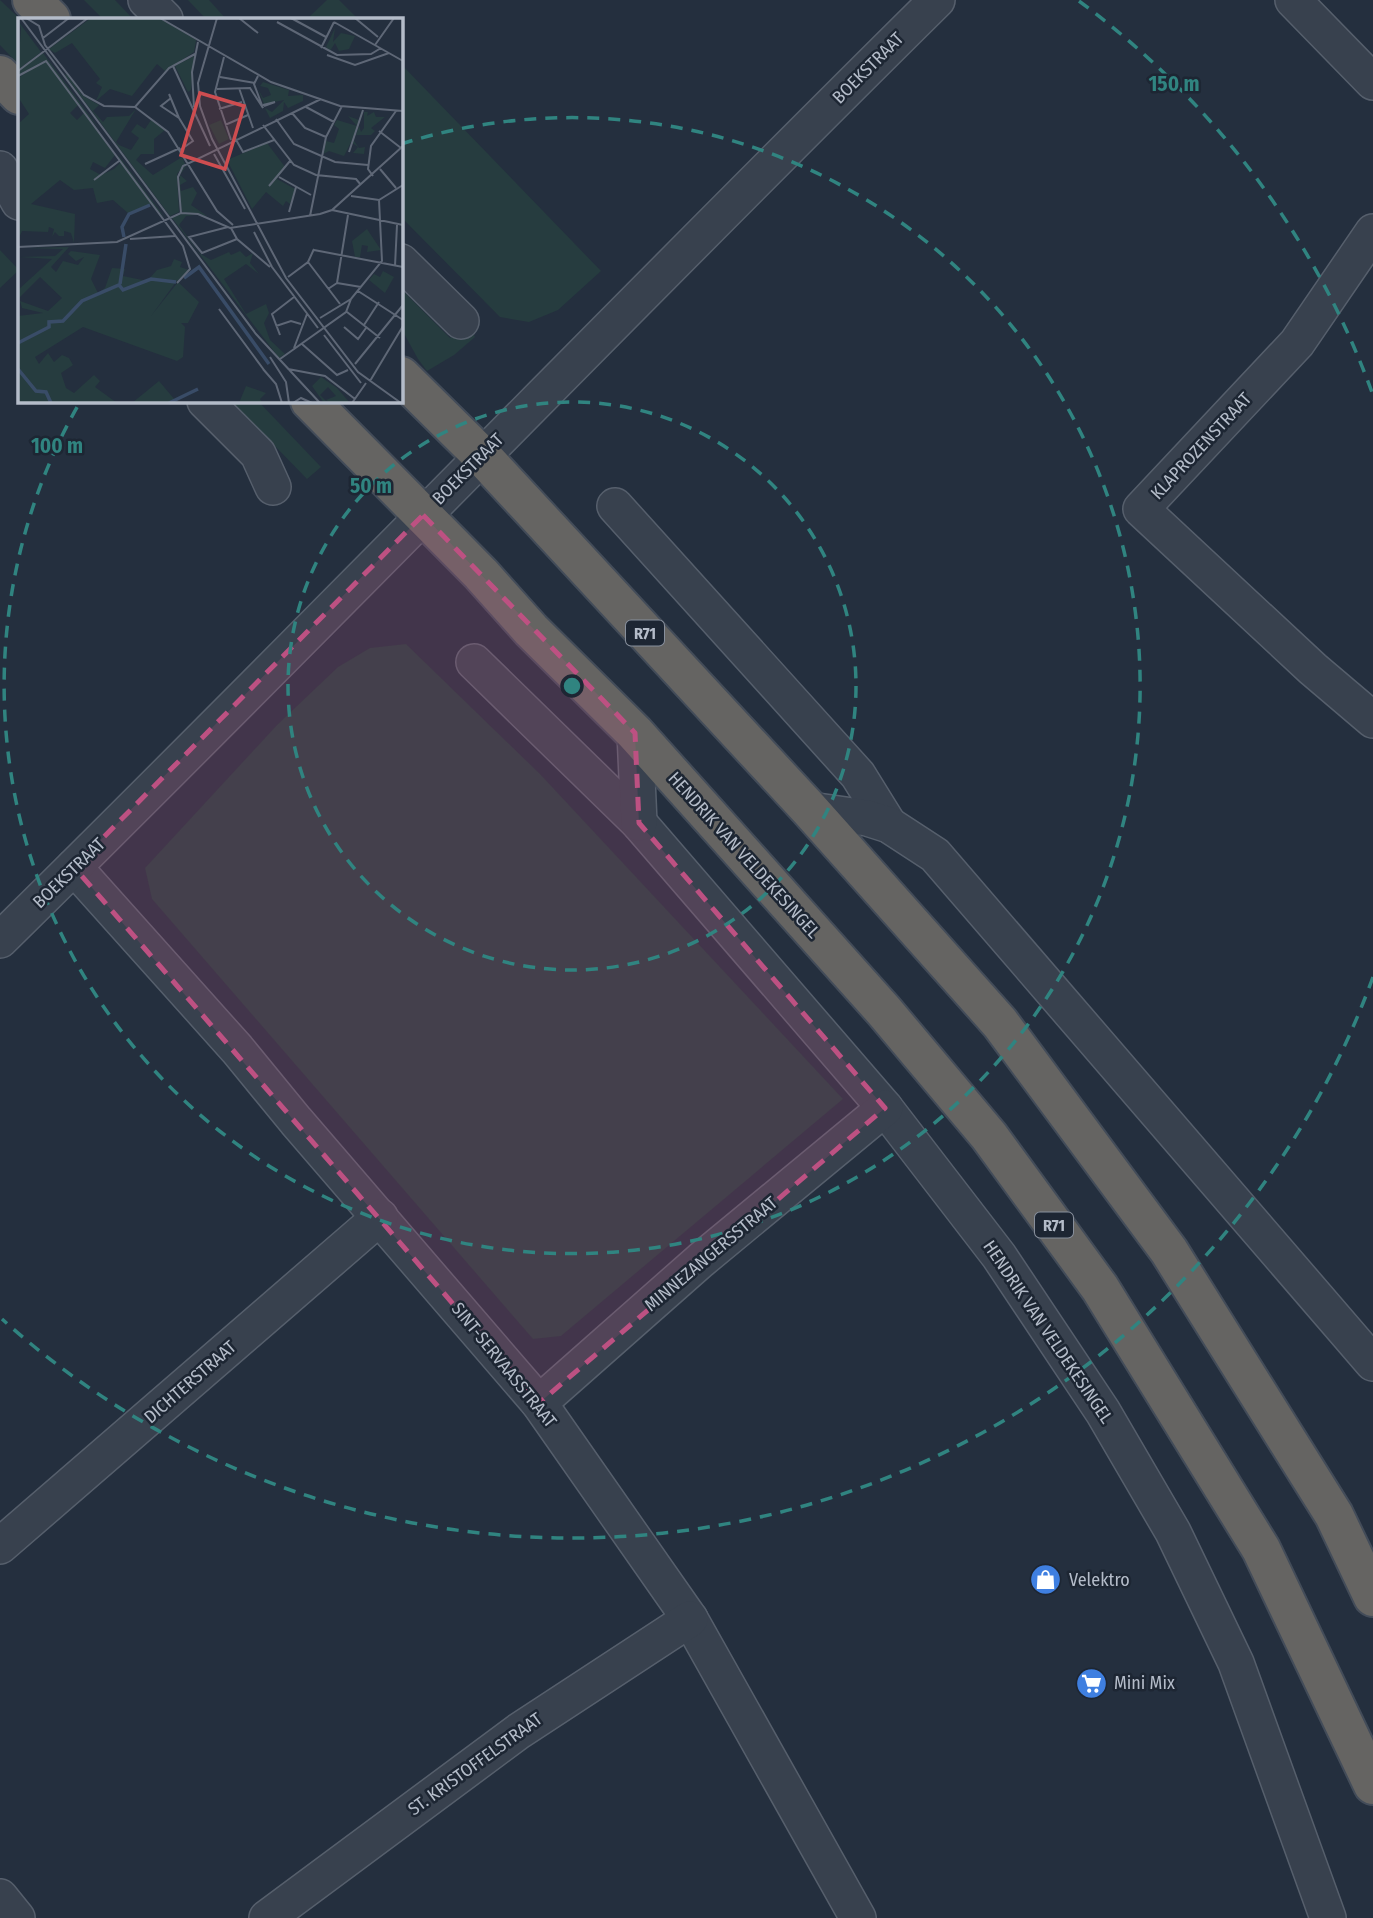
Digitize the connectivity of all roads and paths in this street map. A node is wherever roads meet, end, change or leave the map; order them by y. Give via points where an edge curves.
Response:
1 (32, 0) edge
2 (146, 0) edge
3 (937, 0) edge
4 (1293, 0) edge
5 (50, 18) edge
6 (164, 18) edge
7 (0, 75) edge
8 (1373, 82) edge
9 (18, 94) edge
10 (18, 165) edge
11 (0, 168) edge
12 (18, 200) edge
13 (1373, 232) edge
14 (402, 263) edge
15 (461, 321) dead end
16 (402, 377) edge
17 (206, 402) edge
18 (311, 402) edge
19 (481, 455) junction
20 (273, 487) dead end
21 (615, 506) dead end
22 (423, 515) junction
23 (474, 662) dead end
24 (1373, 720) edge
25 (635, 733) junction
26 (810, 810) junction
27 (639, 823) junction
28 (889, 825) junction
29 (75, 867) junction
30 (0, 940) edge
31 (885, 1108) junction
32 (380, 1217) junction
33 (1373, 1363) edge
34 (539, 1403) junction
35 (0, 1546) edge
36 (1373, 1597) edge
37 (690, 1619) junction
38 (1373, 1785) edge
39 (0, 1897) edge
40 (17, 1918) edge
41 (267, 1918) edge
42 (858, 1918) edge
43 (1328, 1918) edge

1 - 5 highway
2 - 6 street
3 - 19 street, BOEKSTRAAT
4 - 8 street
7 - 9 highway
10 - 11 street
11 - 12 street
13 - 24 street, KLAPROZENSTRAAT via 1297,343 1141,509
14 - 15 street
16 - 19 highway, R71
17 - 20 street via 258,454
18 - 22 highway, HENDRIK VAN VELDEKESINGEL / R71
19 - 22 street, BOEKSTRAAT
19 - 26 highway, R71
21 - 28 street via 858,775
22 - 25 highway, HENDRIK VAN VELDEKESINGEL / R71
22 - 29 street, BOEKSTRAAT
23 - 27 street, HENDRIK VAN VELDEKESINGEL
25 - 27 street
25 - 38 highway, HENDRIK VAN VELDEKESINGEL / R71 via 884,1011 989,1136 1100,1288 1261,1549
26 - 28 street
26 - 36 highway, R71 via 1000,1023 1169,1251 1334,1515
27 - 31 street, HENDRIK VAN VELDEKESINGEL
28 - 33 street via 935,855
29 - 30 street, BOEKSTRAAT
29 - 32 street, SINT-SERVAASSTRAAT
31 - 34 street, MINNEZANGERSSTRAAT via 701,1260
31 - 43 street, HENDRIK VAN VELDEKESINGEL via 1006,1267 1103,1412 1173,1532 1236,1662
32 - 34 street, SINT-SERVAASSTRAAT
32 - 35 street, DICHTERSTRAAT
34 - 37 street, SINT-SERVAASSTRAAT
37 - 41 street, ST. KRISTOFFELSTRAAT via 519,1731
37 - 42 street, SINT-SERVAASSTRAAT
39 - 40 street

